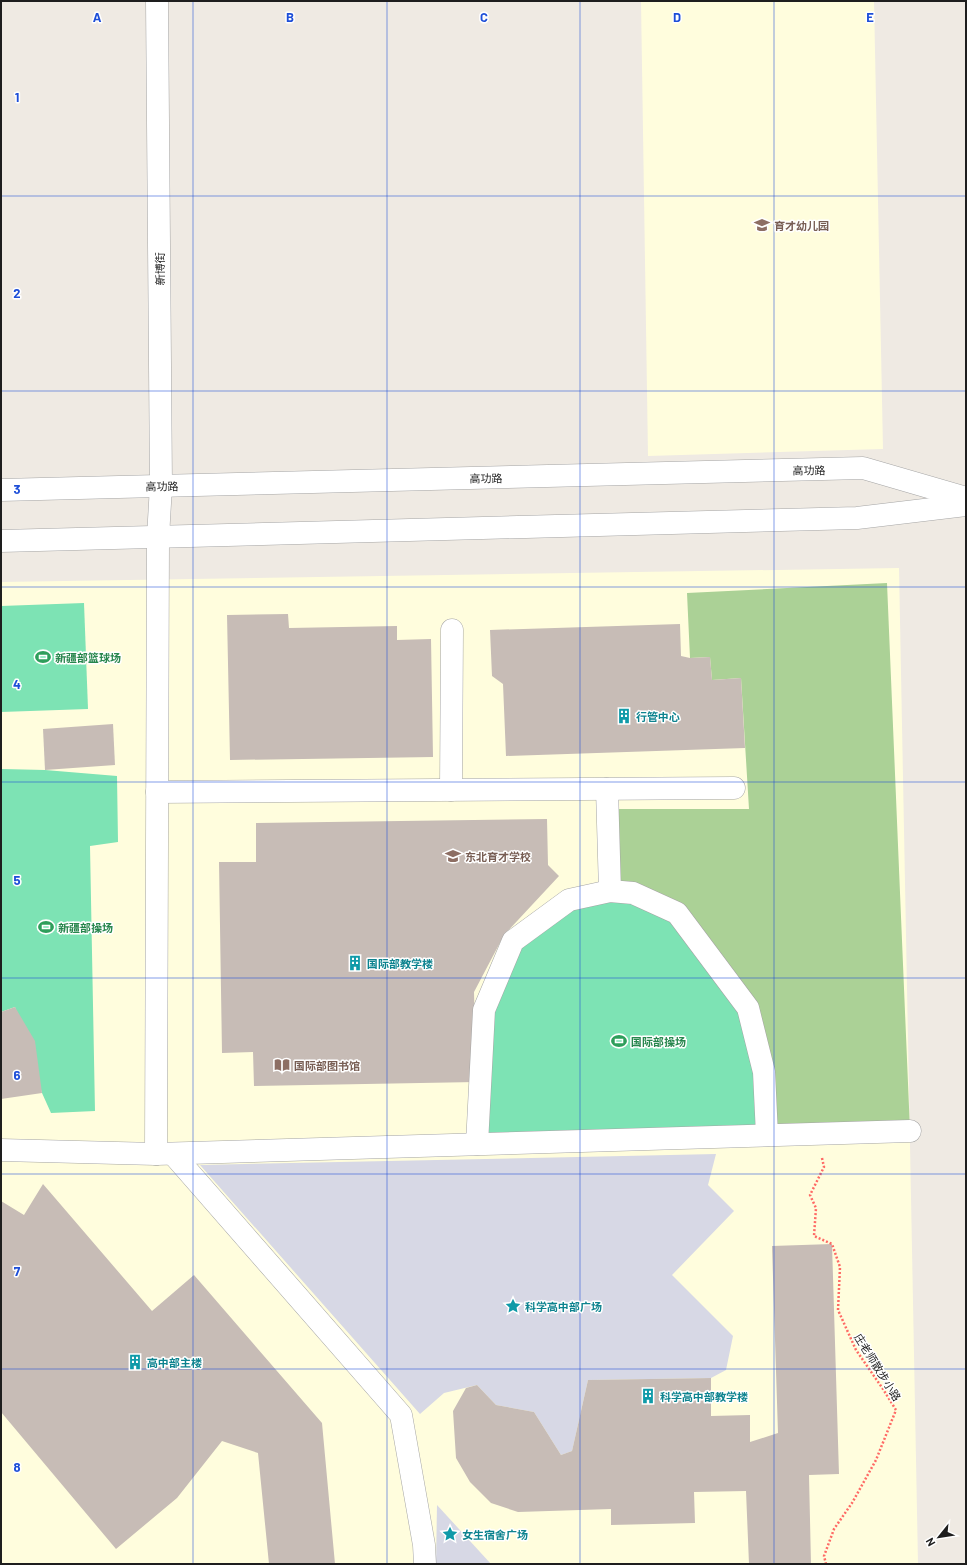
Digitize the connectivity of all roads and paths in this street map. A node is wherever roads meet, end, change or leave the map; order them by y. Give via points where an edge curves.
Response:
1 (157, 1) edge
2 (161, 486) junction
3 (1, 490) edge
4 (966, 498) edge
5 (966, 506) edge
6 (158, 537) junction
7 (1, 541) edge
8 (452, 630) dead end
9 (607, 788) junction
10 (734, 788) dead end
11 (451, 790) junction
12 (157, 792) junction
13 (610, 891) junction
14 (910, 1131) dead end
15 (817, 1134) junction
16 (767, 1135) junction
17 (477, 1144) junction
18 (1, 1150) edge
19 (164, 1154) junction
20 (425, 1564) edge
21 (826, 1564) edge

1 - 2 street, 新博街
2 - 3 street, 高功路
2 - 4 street, 高功路 via 864,468
2 - 6 street, 新博街
5 - 6 street via 858,518
6 - 7 street
6 - 12 street, 新博街
8 - 11 street
9 - 10 street
9 - 11 street
9 - 13 street
11 - 12 street
12 - 19 street, 新博街
13 - 16 street via 633,893 677,913 748,1008 764,1072
13 - 17 street via 569,900 513,941 484,1010
14 - 15 street
15 - 16 street
15 - 21 path, 庄老师散步小路 via 824,1167 810,1195 816,1208 814,1236 832,1244 840,1267 838,1310 856,1350 896,1410 876,1460 852,1504 834,1529 824,1556
16 - 17 street
17 - 19 street
18 - 19 street
19 - 20 street via 401,1415 424,1544

